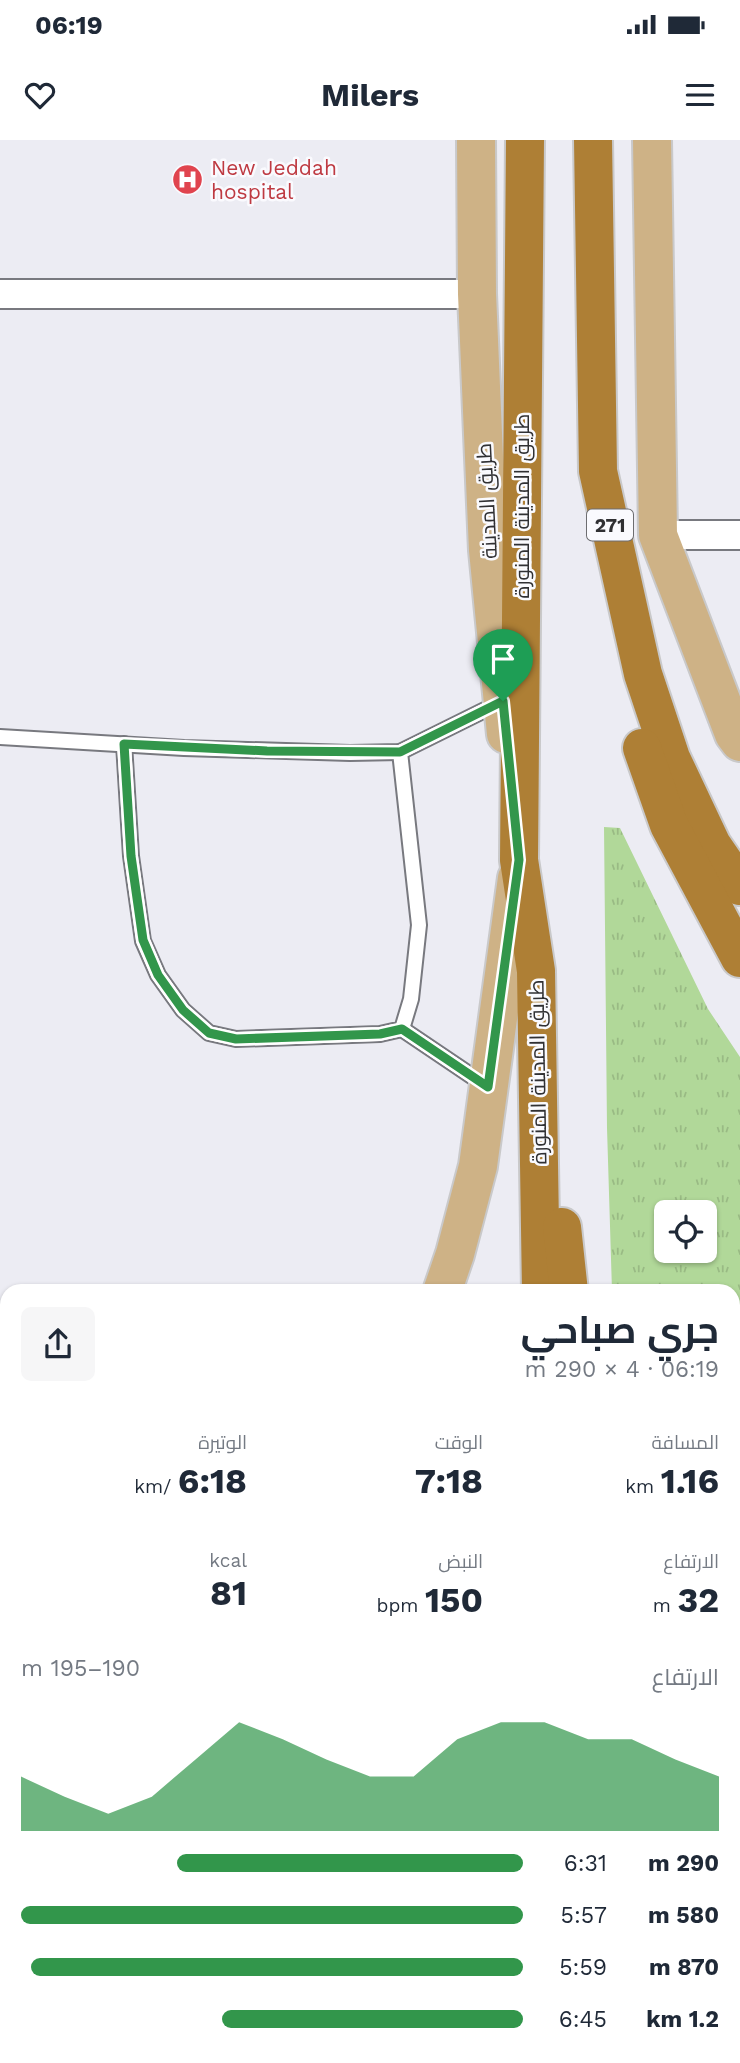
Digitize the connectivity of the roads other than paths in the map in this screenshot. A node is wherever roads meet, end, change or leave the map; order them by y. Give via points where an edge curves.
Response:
1 (476, 140) edge
2 (525, 140) edge
3 (593, 140) edge
4 (652, 140) edge
5 (0, 294) edge
6 (477, 294) junction
7 (598, 471) junction
8 (658, 535) junction
9 (740, 536) edge
10 (503, 701) junction
11 (0, 737) edge
12 (740, 742) edge
13 (124, 744) junction
14 (400, 752) junction
15 (519, 860) junction
16 (740, 886) edge
17 (740, 958) edge
18 (536, 971) junction
19 (402, 1029) junction
20 (488, 1087) junction
21 (445, 1284) edge
22 (541, 1284) edge
23 (568, 1284) edge

1 - 6 main road, طريق المدينة
2 - 15 highway, طريق المدينة المنورة
3 - 7 highway, 271
4 - 8 main road
5 - 6 street
6 - 10 main road, طريق المدينة via 488,550
7 - 16 highway, 271 via 643,674 671,758 712,845
7 - 17 highway via 615,655 642,748 669,825
8 - 9 street
8 - 12 main road
10 - 14 lane
10 - 15 main road, طريق المدينة
11 - 13 lane
13 - 14 lane
13 - 19 lane via 131,856 143,940 158,975 183,1010 209,1033 236,1039 380,1034
14 - 19 lane via 419,925 411,999
15 - 18 highway, طريق المدينة المنورة
15 - 20 main road, طريق المدينة
18 - 22 highway, طريق المدينة المنورة
18 - 23 highway
19 - 20 lane
20 - 21 main road, طريق المدينة via 478,1166

